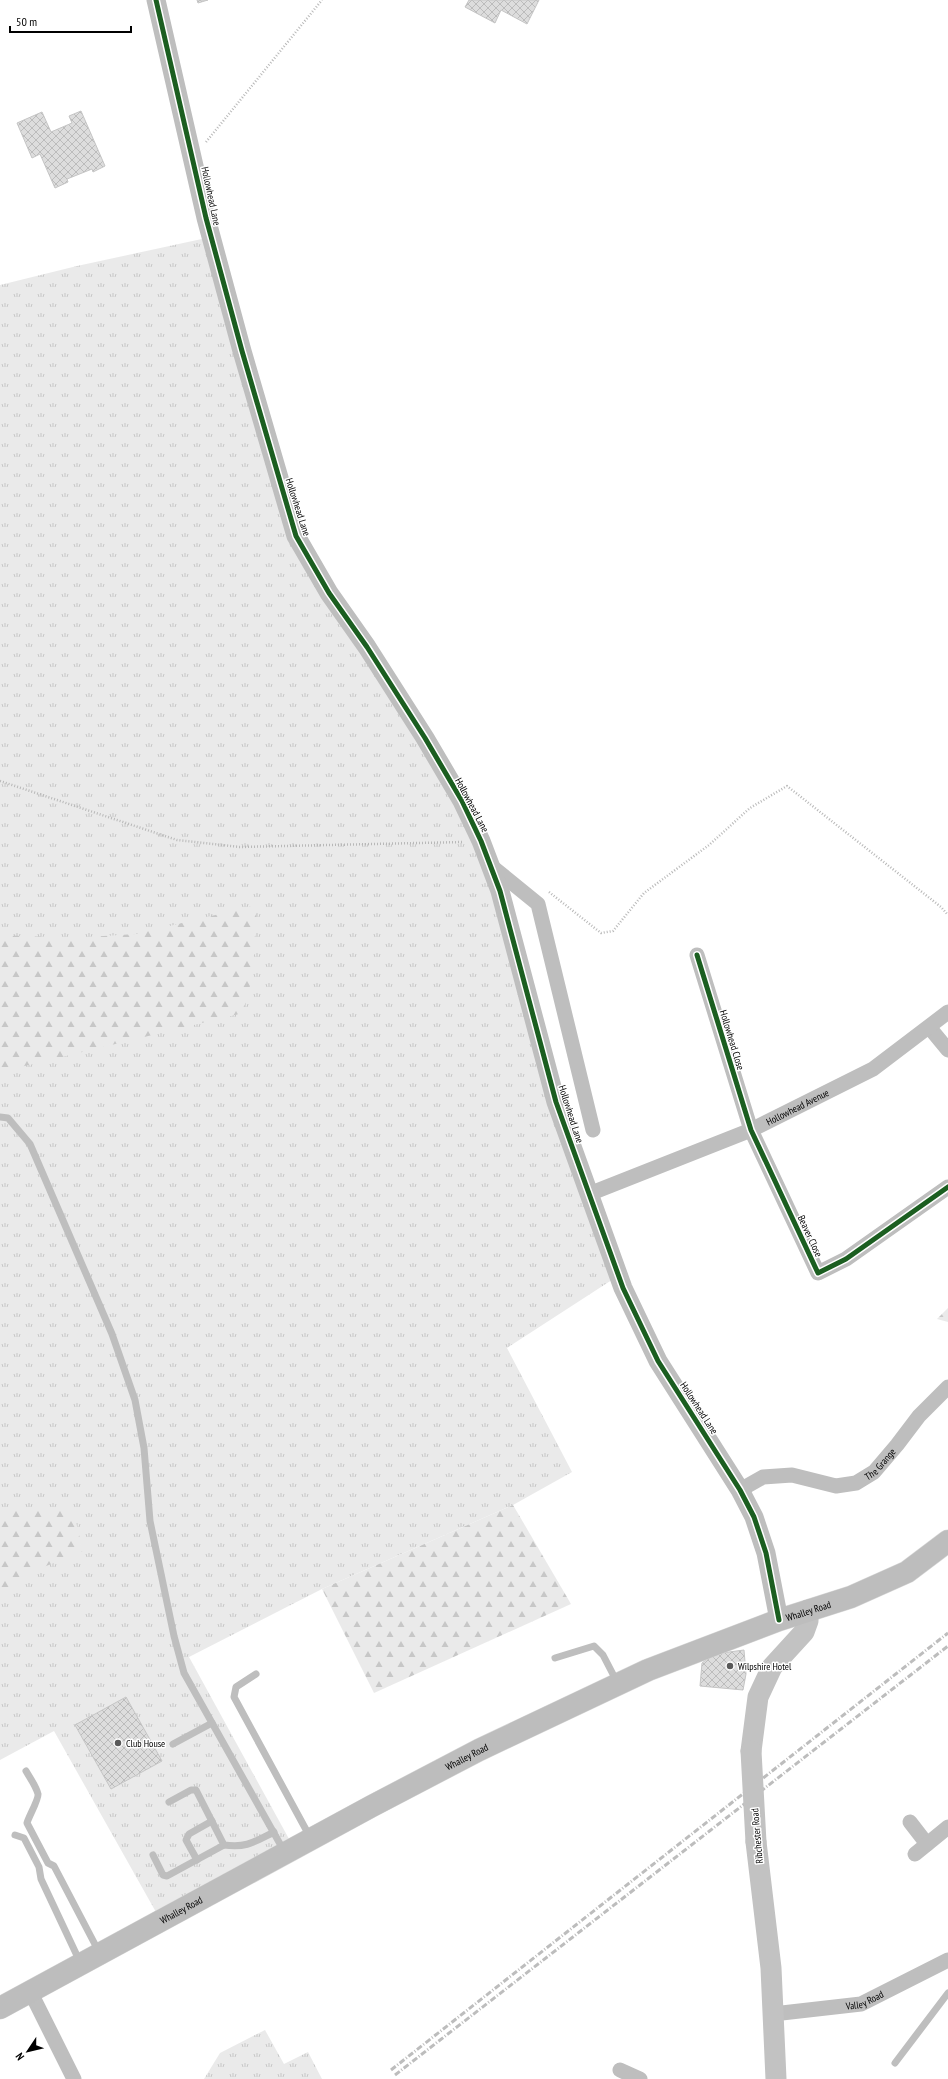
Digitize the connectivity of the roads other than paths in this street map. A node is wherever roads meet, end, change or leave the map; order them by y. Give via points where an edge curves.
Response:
1 (156, 0) edge
2 (490, 865) junction
3 (697, 955) dead end
4 (948, 1012) edge
5 (929, 1027) junction
6 (948, 1050) edge
7 (0, 1117) edge
8 (593, 1130) dead end
9 (751, 1130) junction
10 (948, 1187) edge
11 (588, 1194) junction
12 (948, 1387) edge
13 (740, 1490) junction
14 (948, 1541) edge
15 (808, 1610) junction
16 (779, 1620) junction
17 (555, 1658) dead end
18 (256, 1674) dead end
19 (618, 1684) junction
20 (212, 1723) junction
21 (173, 1744) dead end
22 (26, 1771) dead end
23 (170, 1802) dead end
24 (212, 1821) junction
25 (910, 1822) dead end
26 (948, 1827) edge
27 (274, 1832) junction
28 (15, 1835) dead end
29 (311, 1839) junction
30 (927, 1844) junction
31 (224, 1846) junction
32 (285, 1853) junction
33 (915, 1854) dead end
34 (153, 1855) dead end
35 (197, 1860) junction
36 (90, 1959) junction
37 (948, 1960) edge
38 (30, 1991) junction
39 (948, 1993) edge
40 (0, 2008) edge
41 (773, 2014) junction
42 (895, 2063) dead end
43 (620, 2070) dead end
44 (74, 2079) edge
45 (640, 2079) edge
46 (776, 2079) edge

1 - 2 street, Hollowhead Lane via 206,218 296,536 329,593 367,646 425,738 462,802
2 - 8 street, Hollowhead Lane via 538,904
2 - 11 street, Hollowhead Lane via 500,891 556,1102
3 - 9 street, Hollowhead Close
4 - 5 street, Hollowhead Avenue
5 - 6 street
5 - 9 street, Hollowhead Avenue via 873,1069
7 - 20 lane via 8,1118 30,1144 112,1334 135,1400 144,1448 150,1520 174,1636 184,1673
9 - 10 street, Beaver Close via 818,1273 846,1259
9 - 11 street, Hollowhead Avenue
11 - 13 street, Hollowhead Lane via 623,1288 658,1360
12 - 13 street, The Grange via 919,1416 874,1472 856,1482 836,1486 792,1475 763,1477
13 - 16 street, Hollowhead Lane via 754,1517 766,1553
14 - 15 highway, Whalley Road via 907,1572 851,1597
15 - 16 highway, Whalley Road
15 - 41 main road, Ribchester Road, bridge via 804,1632 772,1667 758,1697 751,1751 756,1842 771,1968
16 - 19 highway, Whalley Road
17 - 19 lane via 594,1646 604,1655
18 - 29 lane via 236,1687 234,1697
19 - 29 highway, Whalley Road via 479,1750
20 - 21 lane
20 - 27 lane
22 - 36 lane via 38,1794 27,1823 48,1863 54,1866
23 - 24 lane via 191,1790 196,1790
24 - 31 lane
24 - 35 lane via 189,1834 186,1840
25 - 30 street
26 - 30 street
27 - 31 lane via 246,1846
27 - 32 lane
28 - 36 lane via 24,1838 36,1861 41,1879
29 - 32 highway, Whalley Road
30 - 33 street
31 - 35 lane
32 - 36 highway, Whalley Road
34 - 35 lane via 163,1875 167,1876
36 - 38 highway, Whalley Road
37 - 41 street, Valley Road via 861,2004
38 - 40 highway, Whalley Road
38 - 44 street
39 - 42 lane
41 - 46 main road, Ribchester Road
43 - 45 street

